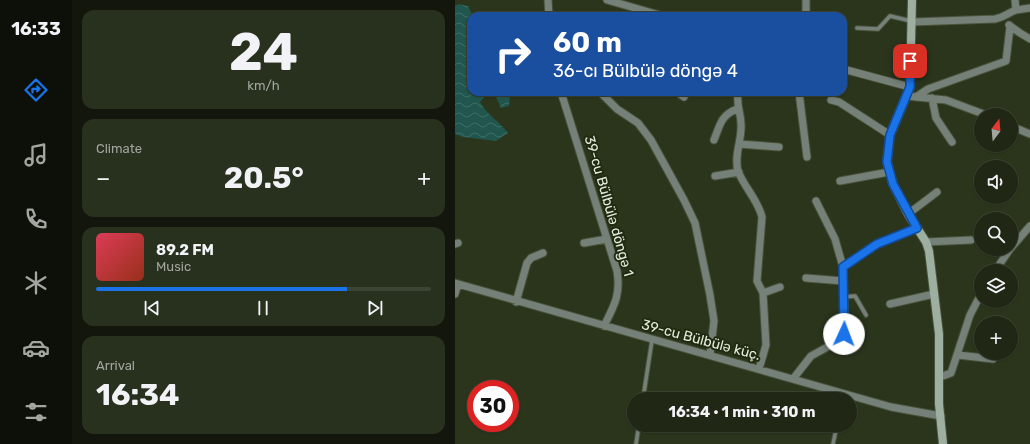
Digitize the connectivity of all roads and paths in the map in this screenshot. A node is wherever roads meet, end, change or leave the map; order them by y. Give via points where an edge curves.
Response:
1 (548, 0) edge
2 (607, 0) edge
3 (805, 0) edge
4 (912, 0) edge
5 (1015, 0) edge
6 (634, 4) edge
7 (1030, 8) edge
8 (1016, 10) junction
9 (549, 12) edge
10 (648, 12) edge
11 (806, 12) edge
12 (1005, 18) junction
13 (912, 22) junction
14 (1010, 27) junction
15 (857, 28) dead end
16 (1030, 39) edge
17 (847, 70) edge
18 (910, 87) junction
19 (562, 96) edge
20 (604, 96) edge
21 (738, 96) edge
22 (799, 96) edge
23 (907, 96) junction
24 (916, 97) junction
25 (932, 98) junction
26 (831, 100) dead end
27 (737, 108) junction
28 (974, 110) edge
29 (1018, 129) edge
30 (1030, 134) edge
31 (890, 135) junction
32 (714, 140) dead end
33 (952, 142) dead end
34 (739, 144) junction
35 (779, 147) dead end
36 (807, 157) dead end
37 (739, 172) junction
38 (889, 172) junction
39 (715, 176) dead end
40 (840, 181) dead end
41 (937, 192) dead end
42 (817, 201) dead end
43 (908, 214) junction
44 (1030, 226) edge
45 (917, 228) junction
46 (607, 239) junction
47 (1018, 239) edge
48 (971, 240) dead end
49 (927, 242) junction
50 (584, 243) dead end
51 (543, 253) dead end
52 (843, 267) junction
53 (806, 278) dead end
54 (843, 281) junction
55 (456, 284) edge
56 (779, 287) dead end
57 (763, 293) junction
58 (455, 294) edge
59 (934, 294) junction
60 (844, 297) junction
61 (516, 302) junction
62 (890, 304) dead end
63 (974, 307) edge
64 (866, 315) dead end
65 (603, 326) junction
66 (652, 340) junction
67 (709, 355) junction
68 (958, 355) junction
69 (974, 357) edge
70 (759, 369) junction
71 (940, 377) junction
72 (793, 379) junction
73 (644, 392) edge
74 (831, 392) edge
75 (857, 399) edge
76 (941, 416) junction
77 (638, 432) edge
78 (836, 432) edge
79 (636, 444) edge
80 (833, 444) edge
81 (943, 444) edge

1 - 9 street
2 - 6 street
3 - 11 street
4 - 13 street
5 - 8 street
6 - 10 street
7 - 8 street
8 - 12 street via 1009,12
12 - 13 street
12 - 14 street
13 - 15 lane via 889,16 878,29
13 - 18 street
14 - 16 street
14 - 24 street via 1006,61 928,89
17 - 18 street
18 - 23 street
19 - 46 street, 39-cu Bülbülə döngə 1
20 - 67 street via 617,109 638,123 651,140 695,223 714,322
21 - 27 street
22 - 36 street
23 - 24 street
23 - 31 street
24 - 25 street
25 - 28 street via 957,103
25 - 33 street via 936,118
26 - 31 street via 839,102
27 - 32 street via 728,112 722,120
27 - 34 street via 741,118
29 - 30 street
31 - 38 street via 887,162
34 - 35 street
34 - 37 street
37 - 39 street
37 - 57 street via 762,217 757,281
38 - 40 street
38 - 43 street
41 - 43 street
42 - 52 street via 835,239
43 - 45 street
44 - 47 street
45 - 49 street
45 - 52 street via 877,244
46 - 50 street
46 - 65 street, 39-cu Bülbülə döngə 1 via 619,286 617,299
48 - 49 street
49 - 59 street
51 - 61 street via 531,258 527,263
52 - 54 street
53 - 54 street
54 - 60 street
55 - 58 street
55 - 61 street, 39-cu Bülbülə küç.
56 - 57 street
57 - 70 street via 766,345
59 - 62 street
59 - 71 street via 939,334
60 - 64 lane via 855,296
60 - 72 street via 845,323 842,339 811,356
61 - 65 street, 39-cu Bülbülə küç.
63 - 68 street
65 - 66 street, 39-cu Bülbülə küç.
66 - 67 street, 39-cu Bülbülə küç.
66 - 73 lane
67 - 70 street, 39-cu Bülbülə küç.
68 - 69 street
68 - 71 street via 951,373
70 - 72 street, 39-cu Bülbülə küç.
71 - 76 street
72 - 74 street, 39-cu Bülbülə küç.
75 - 76 street, 39-cu Bülbülə küç.
76 - 81 street
77 - 79 lane
78 - 80 lane

